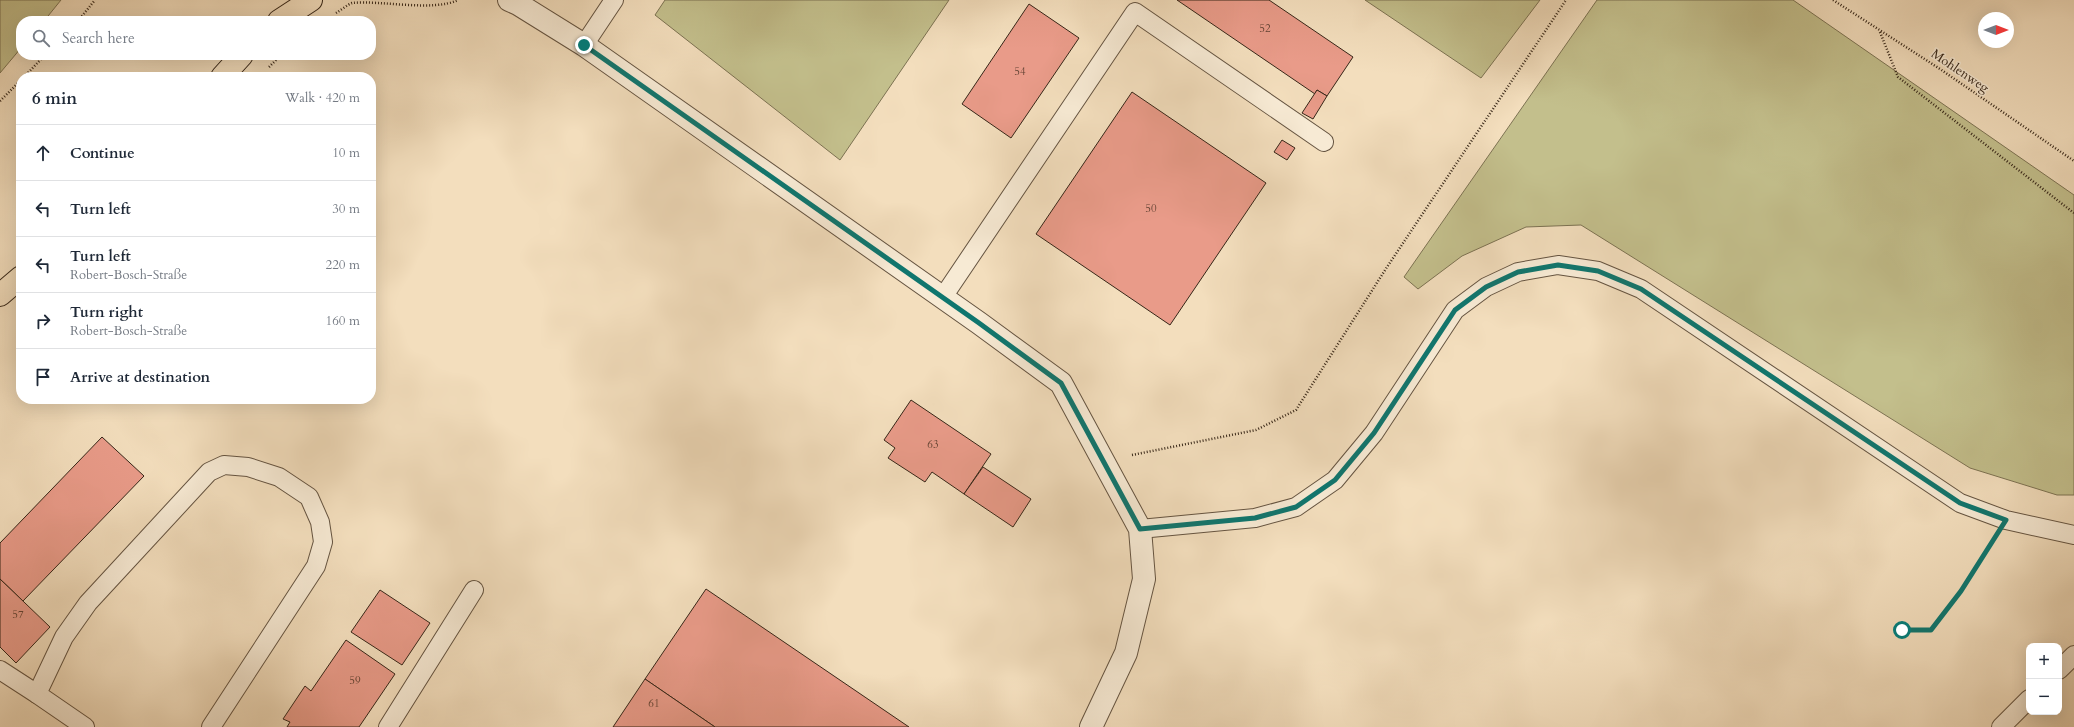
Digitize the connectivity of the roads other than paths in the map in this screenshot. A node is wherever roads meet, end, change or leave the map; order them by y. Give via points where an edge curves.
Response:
1 (285, 0) edge
2 (311, 0) edge
3 (614, 0) edge
4 (514, 1) edge
5 (274, 16) edge
6 (287, 16) edge
7 (584, 45) junction
8 (237, 60) edge
9 (227, 72) edge
10 (1324, 142) dead end
11 (16, 281) edge
12 (0, 295) edge
13 (943, 297) junction
14 (1140, 529) junction
15 (2074, 535) edge
16 (474, 590) dead end
17 (2074, 655) edge
18 (2062, 667) edge
19 (0, 670) edge
20 (37, 694) junction
21 (2026, 702) edge
22 (85, 727) edge
23 (211, 727) edge
24 (388, 727) edge
25 (1090, 727) edge
26 (2001, 727) edge

1 - 5 main road
2 - 6 main road
3 - 7 lane
4 - 7 street
7 - 13 street
8 - 9 main road
10 - 13 lane via 1135,12
11 - 12 main road
13 - 14 street via 1061,383
14 - 15 lane via 1255,518 1296,507 1335,480 1374,433 1455,310 1486,287 1518,272 1558,265 1598,271 1641,289 1960,503 2006,520
14 - 25 street via 1144,579 1126,653
16 - 24 lane
17 - 18 lane
19 - 20 lane
20 - 22 lane
20 - 23 lane via 64,637 88,603 210,472 224,465 248,466 280,477 308,497 320,522 322,542 316,566
21 - 26 lane

